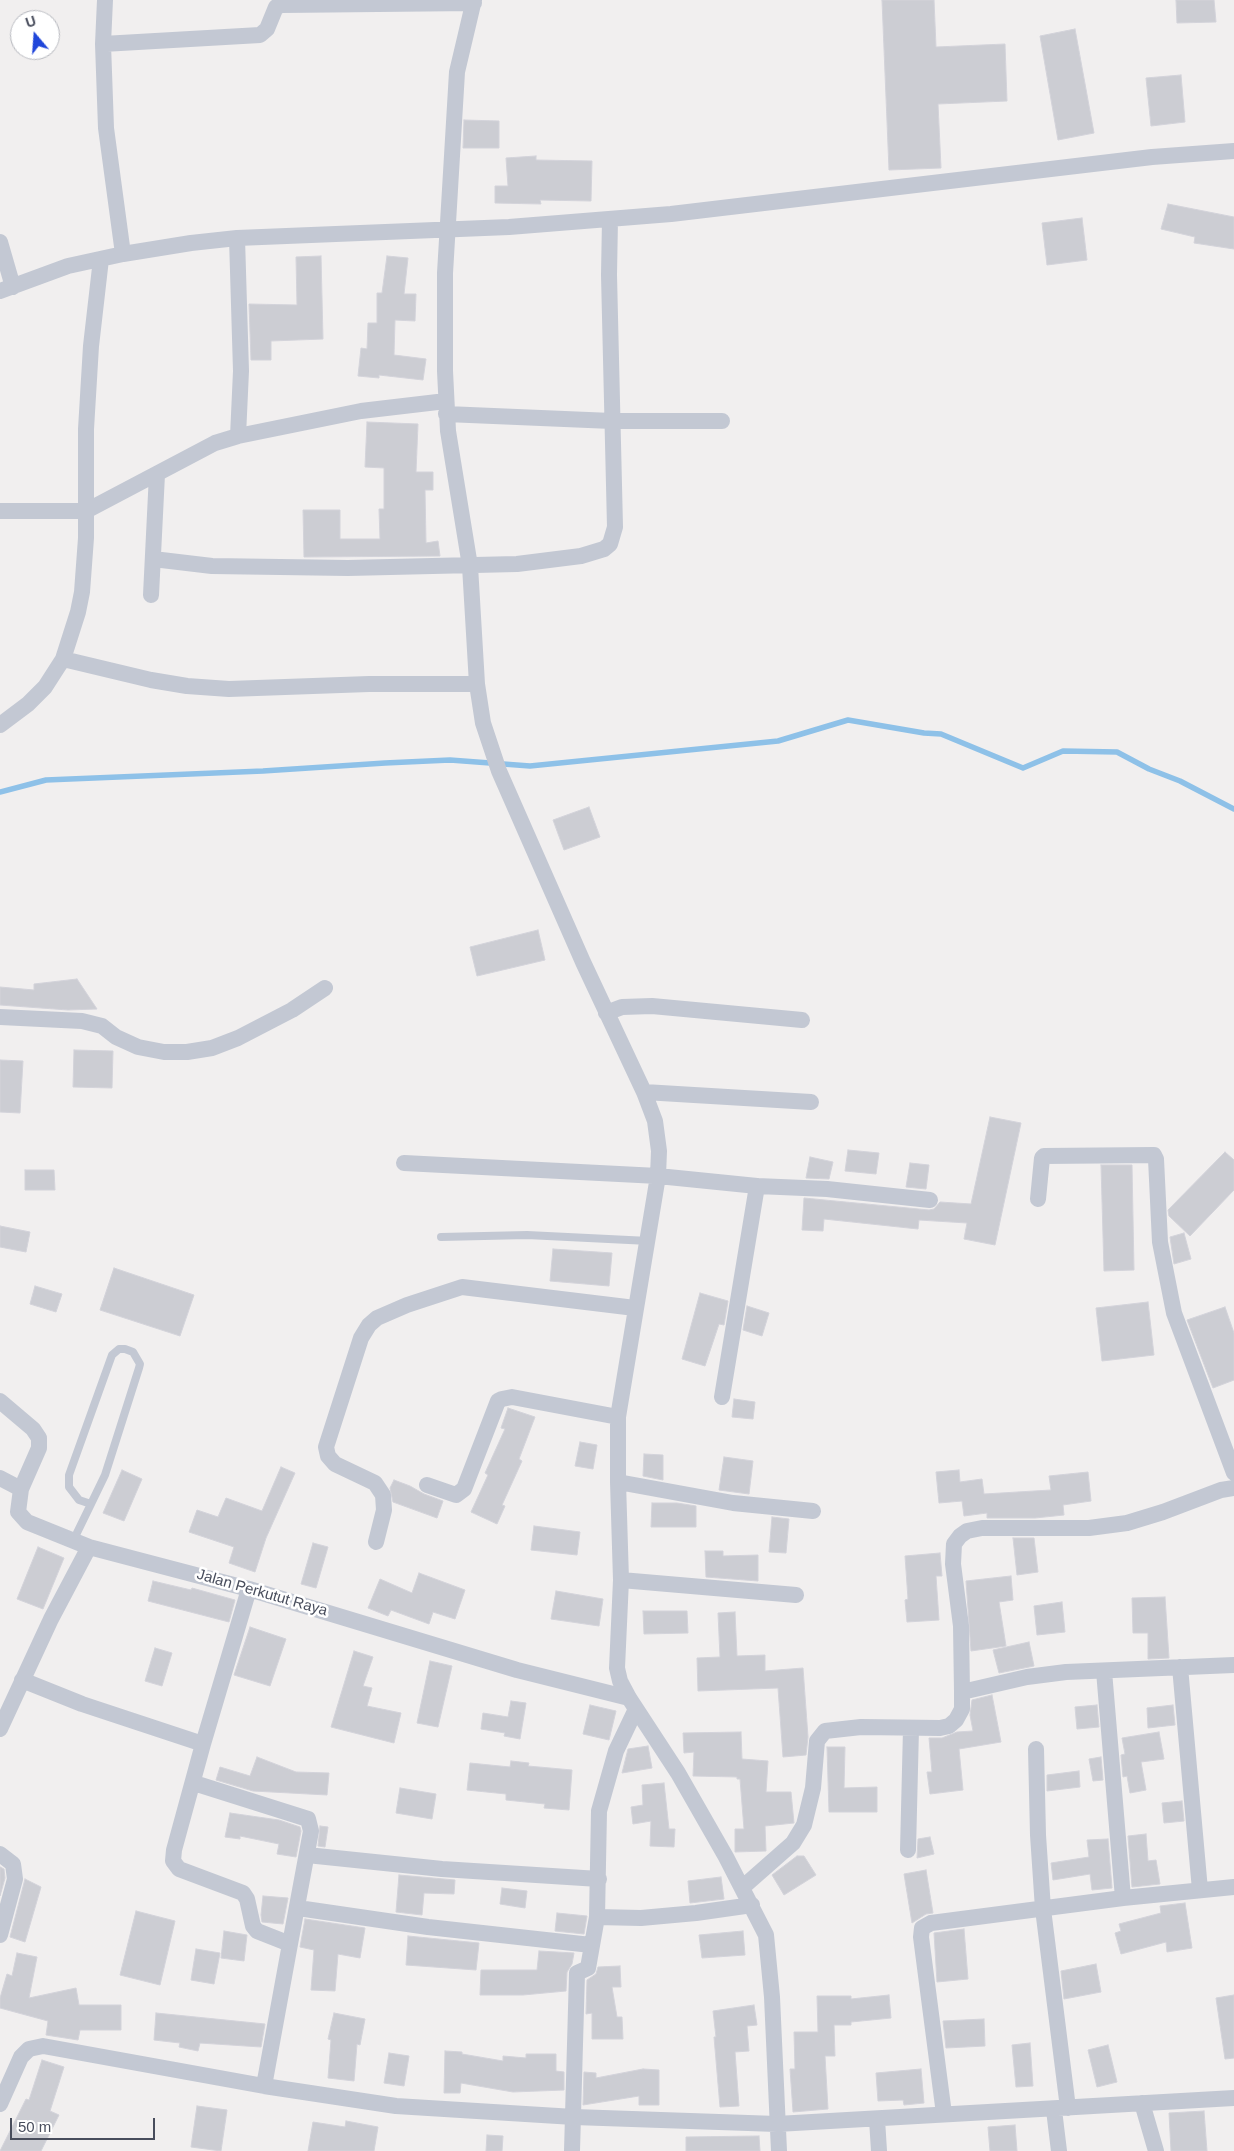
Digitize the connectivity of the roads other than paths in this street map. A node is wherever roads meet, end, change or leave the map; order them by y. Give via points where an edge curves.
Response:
1 (106, 0) edge
2 (474, 2) edge
3 (104, 44) junction
4 (1234, 151) edge
5 (610, 219) junction
6 (449, 230) junction
7 (237, 238) junction
8 (0, 242) edge
9 (123, 254) junction
10 (101, 259) junction
11 (6, 289) edge
12 (446, 408) junction
13 (612, 421) junction
14 (722, 421) dead end
15 (238, 436) junction
16 (157, 474) junction
17 (0, 511) edge
18 (86, 511) junction
19 (153, 559) junction
20 (470, 566) junction
21 (151, 595) dead end
22 (63, 659) junction
23 (477, 684) junction
24 (8, 711) edge
25 (0, 725) edge
26 (325, 988) dead end
27 (606, 1013) junction
28 (0, 1017) edge
29 (802, 1020) dead end
30 (644, 1092) junction
31 (811, 1102) dead end
32 (404, 1164) dead end
33 (658, 1176) junction
34 (757, 1186) junction
35 (1038, 1199) dead end
36 (930, 1200) dead end
37 (441, 1237) dead end
38 (649, 1241) junction
39 (636, 1308) junction
40 (722, 1397) dead end
41 (0, 1401) edge
42 (618, 1417) junction
43 (1230, 1453) edge
44 (1234, 1473) edge
45 (0, 1478) edge
46 (618, 1482) junction
47 (427, 1485) dead end
48 (1234, 1488) edge
49 (21, 1489) junction
50 (91, 1504) junction
51 (813, 1511) dead end
52 (72, 1541) junction
53 (376, 1542) dead end
54 (89, 1547) junction
55 (621, 1580) junction
56 (249, 1589) junction
57 (796, 1595) dead end
58 (1234, 1665) edge
59 (1180, 1667) junction
60 (1104, 1671) junction
61 (22, 1680) junction
62 (962, 1692) junction
63 (632, 1703) junction
64 (0, 1729) edge
65 (911, 1729) junction
66 (203, 1744) junction
67 (1036, 1748) dead end
68 (194, 1783) junction
69 (908, 1850) dead end
70 (0, 1854) edge
71 (307, 1855) junction
72 (599, 1879) junction
73 (742, 1887) junction
74 (1234, 1887) edge
75 (1200, 1890) junction
76 (1123, 1898) junction
77 (752, 1905) junction
78 (298, 1908) junction
79 (1043, 1909) junction
80 (597, 1917) junction
81 (0, 1935) edge
82 (290, 1944) junction
83 (591, 1945) junction
84 (264, 2086) junction
85 (1234, 2098) edge
86 (1142, 2103) junction
87 (0, 2104) edge
88 (1061, 2109) junction
89 (944, 2114) junction
90 (574, 2117) junction
91 (877, 2119) junction
92 (777, 2124) junction
93 (572, 2151) edge
94 (780, 2151) edge
95 (879, 2151) edge
96 (1059, 2151) edge
97 (1156, 2151) edge

1 - 3 street
2 - 3 street via 282,5 276,7 267,29 260,35
2 - 6 street via 457,72
3 - 9 street via 106,128
4 - 5 street via 1152,157
5 - 6 street
5 - 13 street
6 - 7 street
6 - 12 street via 445,273
7 - 9 street
7 - 15 street via 241,371
8 - 11 street
9 - 10 street
10 - 11 street via 51,272
10 - 18 street via 89,378
12 - 13 street
12 - 15 street via 362,412
12 - 20 street
13 - 14 street
13 - 20 street via 615,527 610,544 581,556
15 - 16 street via 215,443
16 - 18 street
16 - 19 street
17 - 18 street
18 - 22 street via 82,592
19 - 20 street via 212,566
19 - 21 street
20 - 23 street
22 - 23 street via 151,680 229,689
22 - 24 street via 45,687
23 - 27 street via 483,723 499,771
24 - 25 street
26 - 28 street via 292,1010 238,1038 212,1048 187,1052 138,1047 102,1026 82,1021
27 - 29 street via 622,1007 652,1006
27 - 30 street
30 - 31 street
30 - 33 street via 655,1121
32 - 33 street
33 - 34 street
33 - 38 street
34 - 36 street via 827,1189
34 - 40 street
35 - 43 street via 1044,1156 1154,1155 1160,1242 1174,1314
37 - 38 lane via 528,1235
38 - 39 street
39 - 42 street
39 - 53 street via 462,1287 407,1305 368,1325 326,1447 335,1464 375,1483 383,1494 384,1510
41 - 49 street, Jalan Perkutut Raya via 39,1438 39,1448
42 - 46 street
42 - 47 street via 512,1397 502,1399 498,1401 464,1489 456,1495
43 - 44 street
45 - 49 street
46 - 51 street via 733,1503
46 - 55 street
48 - 62 street via 1127,1523 1089,1528 982,1528 960,1536 954,1544 953,1564 961,1626
49 - 52 street, Jalan Perkutut Raya via 17,1505 22,1518
50 - 50 lane via 79,1500 69,1487 69,1475 112,1355 119,1349 125,1349 133,1352 140,1364 104,1475
50 - 52 lane
52 - 54 street, Jalan Perkutut Raya
54 - 56 street, Jalan Perkutut Raya
54 - 61 street
55 - 57 street
55 - 63 street via 617,1668
56 - 63 street, Jalan Perkutut Raya
56 - 66 street
58 - 59 street
59 - 60 street
59 - 75 street
60 - 62 street via 1027,1677
60 - 76 street
61 - 64 street
61 - 66 street via 82,1704
62 - 65 street via 962,1709 949,1726
63 - 72 street via 599,1811
63 - 73 street via 662,1747
65 - 69 street
65 - 73 street via 861,1727 825,1731 817,1741 813,1788 804,1825 793,1843
66 - 68 street
67 - 79 street
68 - 71 street via 306,1817 311,1831
68 - 82 street via 174,1850 175,1865 185,1872 243,1893 257,1931
70 - 81 street via 13,1864 15,1878
71 - 72 street via 442,1870
71 - 78 street
72 - 80 street
73 - 77 street
74 - 75 street
75 - 76 street
76 - 79 street
77 - 80 street via 641,1918
77 - 92 street via 766,1935
78 - 82 street
78 - 83 street via 428,1927
79 - 88 street
79 - 89 street via 931,1923 922,1928
80 - 83 street
82 - 84 street
83 - 90 street via 588,1968 576,1973
84 - 87 street via 35,2046 21,2057
84 - 90 street via 396,2106
85 - 86 street
86 - 88 street
86 - 97 street
88 - 89 street
88 - 96 street
89 - 91 street
90 - 92 street
90 - 93 street
91 - 92 street
91 - 95 street
92 - 94 street

